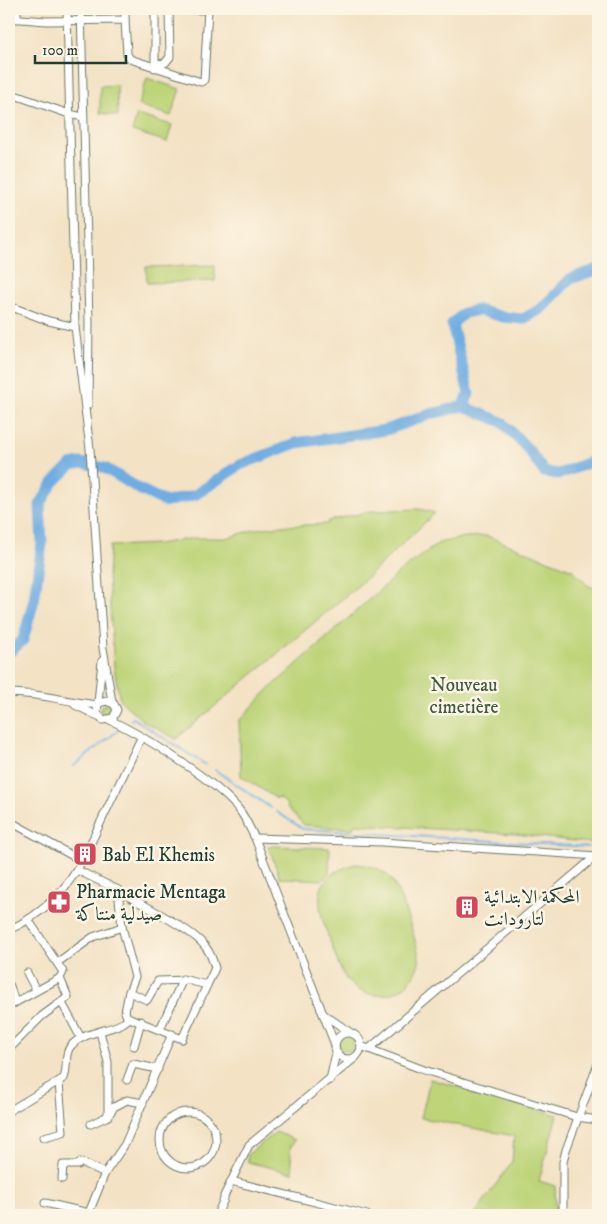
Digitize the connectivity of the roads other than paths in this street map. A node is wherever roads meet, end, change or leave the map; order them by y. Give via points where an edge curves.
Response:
1 (17, 9) edge
2 (67, 9) edge
3 (80, 9) edge
4 (125, 9) edge
5 (155, 9) edge
6 (169, 9) edge
7 (208, 9) edge
8 (9, 18) edge
9 (17, 19) junction
10 (81, 20) junction
11 (125, 20) junction
12 (67, 21) junction
13 (155, 66) junction
14 (9, 93) edge
15 (69, 114) junction
16 (83, 117) junction
17 (9, 306) edge
18 (75, 327) junction
19 (87, 418) junction
20 (103, 648) junction
21 (9, 693) edge
22 (68, 702) junction
23 (112, 702) junction
24 (99, 704) junction
25 (116, 712) junction
26 (98, 716) junction
27 (110, 720) junction
28 (130, 730) junction
29 (141, 738) junction
30 (9, 821) edge
31 (255, 838) junction
32 (597, 856) edge
33 (84, 857) junction
34 (77, 870) junction
35 (118, 890) junction
36 (29, 921) junction
37 (122, 926) junction
38 (9, 930) edge
39 (58, 962) junction
40 (27, 973) dead end
41 (60, 978) junction
42 (183, 979) junction
43 (207, 985) junction
44 (10, 986) dead end
45 (36, 990) junction
46 (128, 992) junction
47 (62, 1003) junction
48 (12, 1004) edge
49 (323, 1014) junction
50 (130, 1018) junction
51 (141, 1021) junction
52 (160, 1029) junction
53 (100, 1032) junction
54 (172, 1034) junction
55 (353, 1035) junction
56 (81, 1038) junction
57 (334, 1045) junction
58 (134, 1046) dead end
59 (361, 1046) junction
60 (370, 1048) junction
61 (9, 1050) edge
62 (336, 1053) junction
63 (356, 1057) junction
64 (598, 1064) edge
65 (158, 1069) junction
66 (127, 1080) dead end
67 (330, 1080) junction
68 (59, 1082) junction
69 (143, 1103) junction
70 (9, 1112) edge
71 (108, 1116) junction
72 (578, 1117) junction
73 (598, 1120) edge
74 (91, 1124) dead end
75 (164, 1124) joint
76 (44, 1137) dead end
77 (106, 1173) junction
78 (62, 1180) dead end
79 (232, 1181) junction
80 (46, 1203) dead end
81 (88, 1214) edge
82 (216, 1215) edge
83 (367, 1215) edge
84 (563, 1215) edge

1 - 9 street
2 - 12 street
3 - 10 street
4 - 11 street
5 - 6 street
5 - 13 street
6 - 7 street
6 - 13 street via 170,56 165,63
7 - 13 street via 204,81
8 - 9 street
9 - 12 street
10 - 11 street
10 - 12 street
10 - 16 street
11 - 13 street via 128,57
12 - 15 street
14 - 15 street
15 - 16 street
15 - 18 street
16 - 19 street via 90,323
17 - 18 street
18 - 19 street
19 - 20 street
20 - 23 street
20 - 24 street
21 - 22 street via 35,694
22 - 24 street
22 - 26 street
23 - 24 street
23 - 25 street
24 - 26 street
25 - 27 street
25 - 28 street
26 - 27 street
27 - 28 street
28 - 29 street
29 - 31 street via 206,780 229,799 247,821
29 - 33 street
30 - 33 street
31 - 32 street via 382,842
31 - 49 street
32 - 60 street
33 - 34 street
34 - 35 street
34 - 36 street via 63,891
35 - 37 street
35 - 43 street via 204,944 214,966
36 - 38 street
36 - 39 street
37 - 39 street via 87,940
37 - 46 street via 134,978
39 - 41 street via 64,972
40 - 45 street
41 - 45 street
41 - 47 street via 68,997
42 - 43 street
42 - 46 street via 157,981 147,1000
42 - 52 street
43 - 54 street via 182,1039
44 - 48 street
45 - 48 street
46 - 50 street via 125,1012
47 - 56 street
47 - 61 street via 42,1016
49 - 55 street
49 - 57 street
50 - 51 street
50 - 53 street via 122,1025
51 - 52 street
51 - 58 street
52 - 54 street
53 - 56 street
53 - 71 street via 108,1062
54 - 65 street
55 - 57 street via 339,1036
55 - 59 street
56 - 68 street via 69,1049 66,1074
57 - 62 street
59 - 60 street
59 - 63 street
60 - 72 street via 424,1070
62 - 63 street via 345,1059
62 - 67 street
63 - 67 street
64 - 72 street
65 - 66 street via 133,1064
65 - 69 street
67 - 79 street via 249,1145
68 - 70 street
68 - 76 street via 63,1132
69 - 71 street via 127,1100 114,1107
69 - 77 street via 125,1144
71 - 74 street
72 - 73 street
72 - 84 street via 563,1162
75 - 75 street via 180,1113 199,1114 207,1119 216,1137 212,1155 205,1162 186,1168 168,1160 160,1143
77 - 78 street via 81,1162 78,1166 63,1165
77 - 81 street
79 - 82 street
79 - 83 street
80 - 81 street

